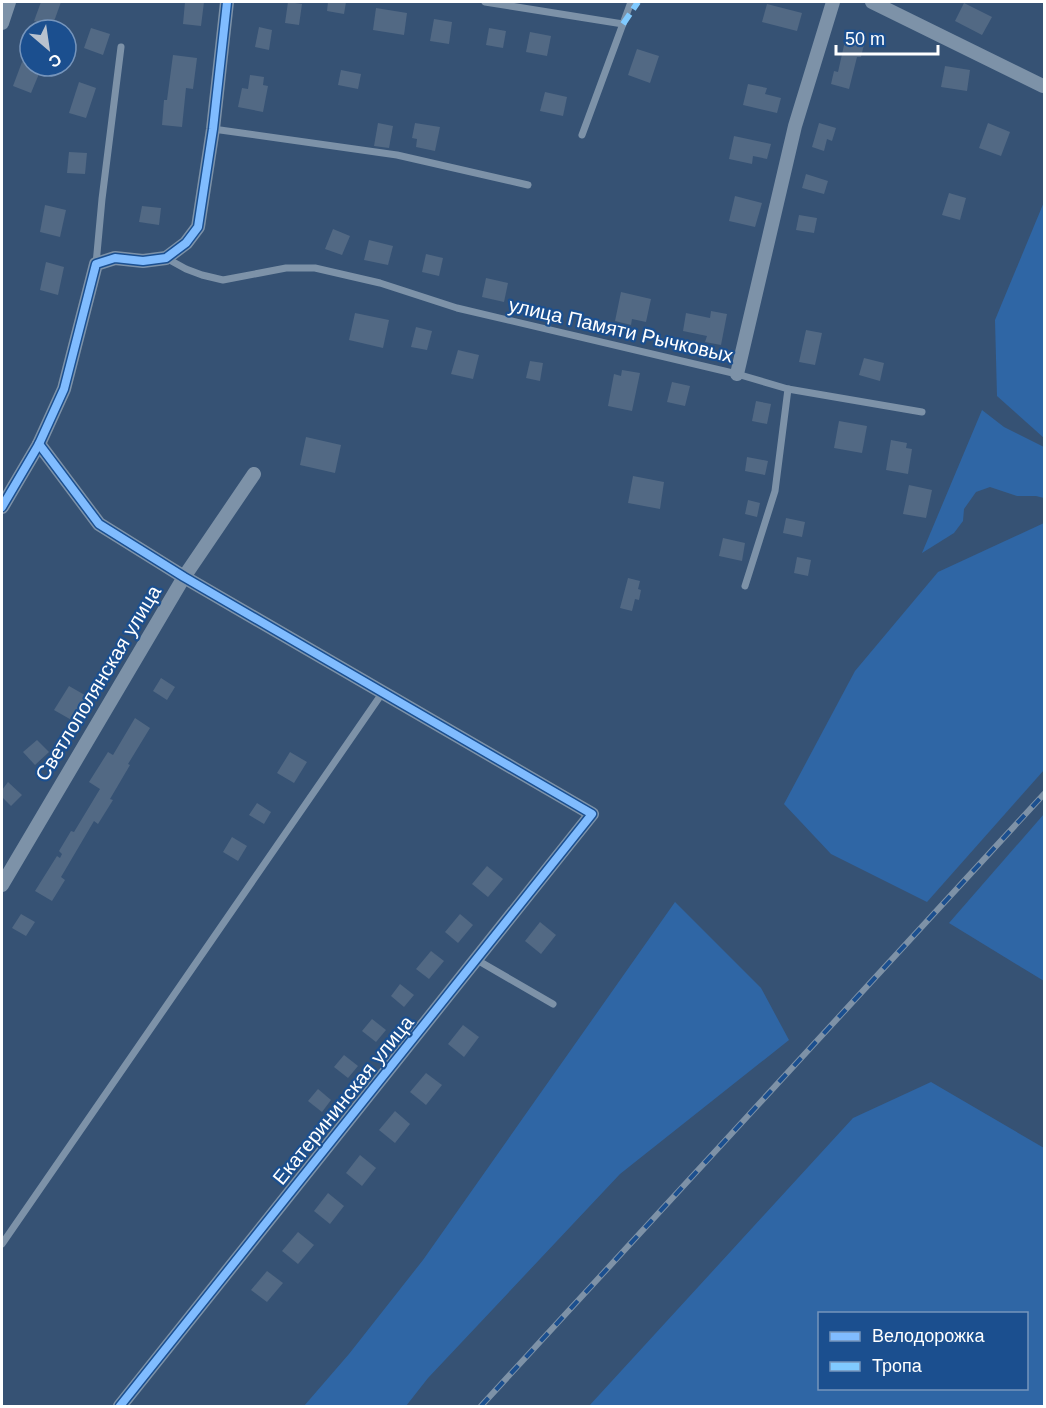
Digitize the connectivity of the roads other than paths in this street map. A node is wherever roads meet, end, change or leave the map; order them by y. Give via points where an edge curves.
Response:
1 (9, 2) edge
2 (227, 2) edge
3 (485, 2) edge
4 (631, 2) edge
5 (833, 2) edge
6 (872, 2) edge
7 (2, 23) edge
8 (623, 24) junction
9 (122, 47) dead end
10 (1043, 86) edge
11 (213, 129) junction
12 (582, 135) dead end
13 (528, 185) dead end
14 (166, 258) junction
15 (96, 264) junction
16 (737, 374) junction
17 (788, 389) junction
18 (922, 412) dead end
19 (39, 444) junction
20 (254, 474) dead end
21 (2, 507) edge
22 (184, 577) junction
23 (745, 586) dead end
24 (383, 692) junction
25 (2, 885) edge
26 (477, 960) junction
27 (553, 1004) dead end
28 (2, 1244) edge
29 (120, 1407) edge

1 - 7 street
2 - 11 street
3 - 8 lane
4 - 8 lane
5 - 16 street via 795,126
6 - 10 street
8 - 12 lane
9 - 15 lane
11 - 13 lane via 397,155
11 - 14 street via 198,227 186,243
14 - 15 street via 115,258
14 - 16 lane, улица Памяти Рычковых via 223,280 286,268 315,268 457,308
15 - 19 street via 64,389
16 - 17 lane, улица Памяти Рычковых
17 - 18 lane, улица Памяти Рычковых
17 - 23 lane via 775,491
19 - 21 street
19 - 22 street via 99,524
20 - 22 street, Светлополянская улица
22 - 24 street
22 - 25 street, Светлополянская улица
24 - 26 street, Екатерининская улица via 592,814
24 - 28 lane
26 - 27 lane
26 - 29 street, Екатерининская улица

